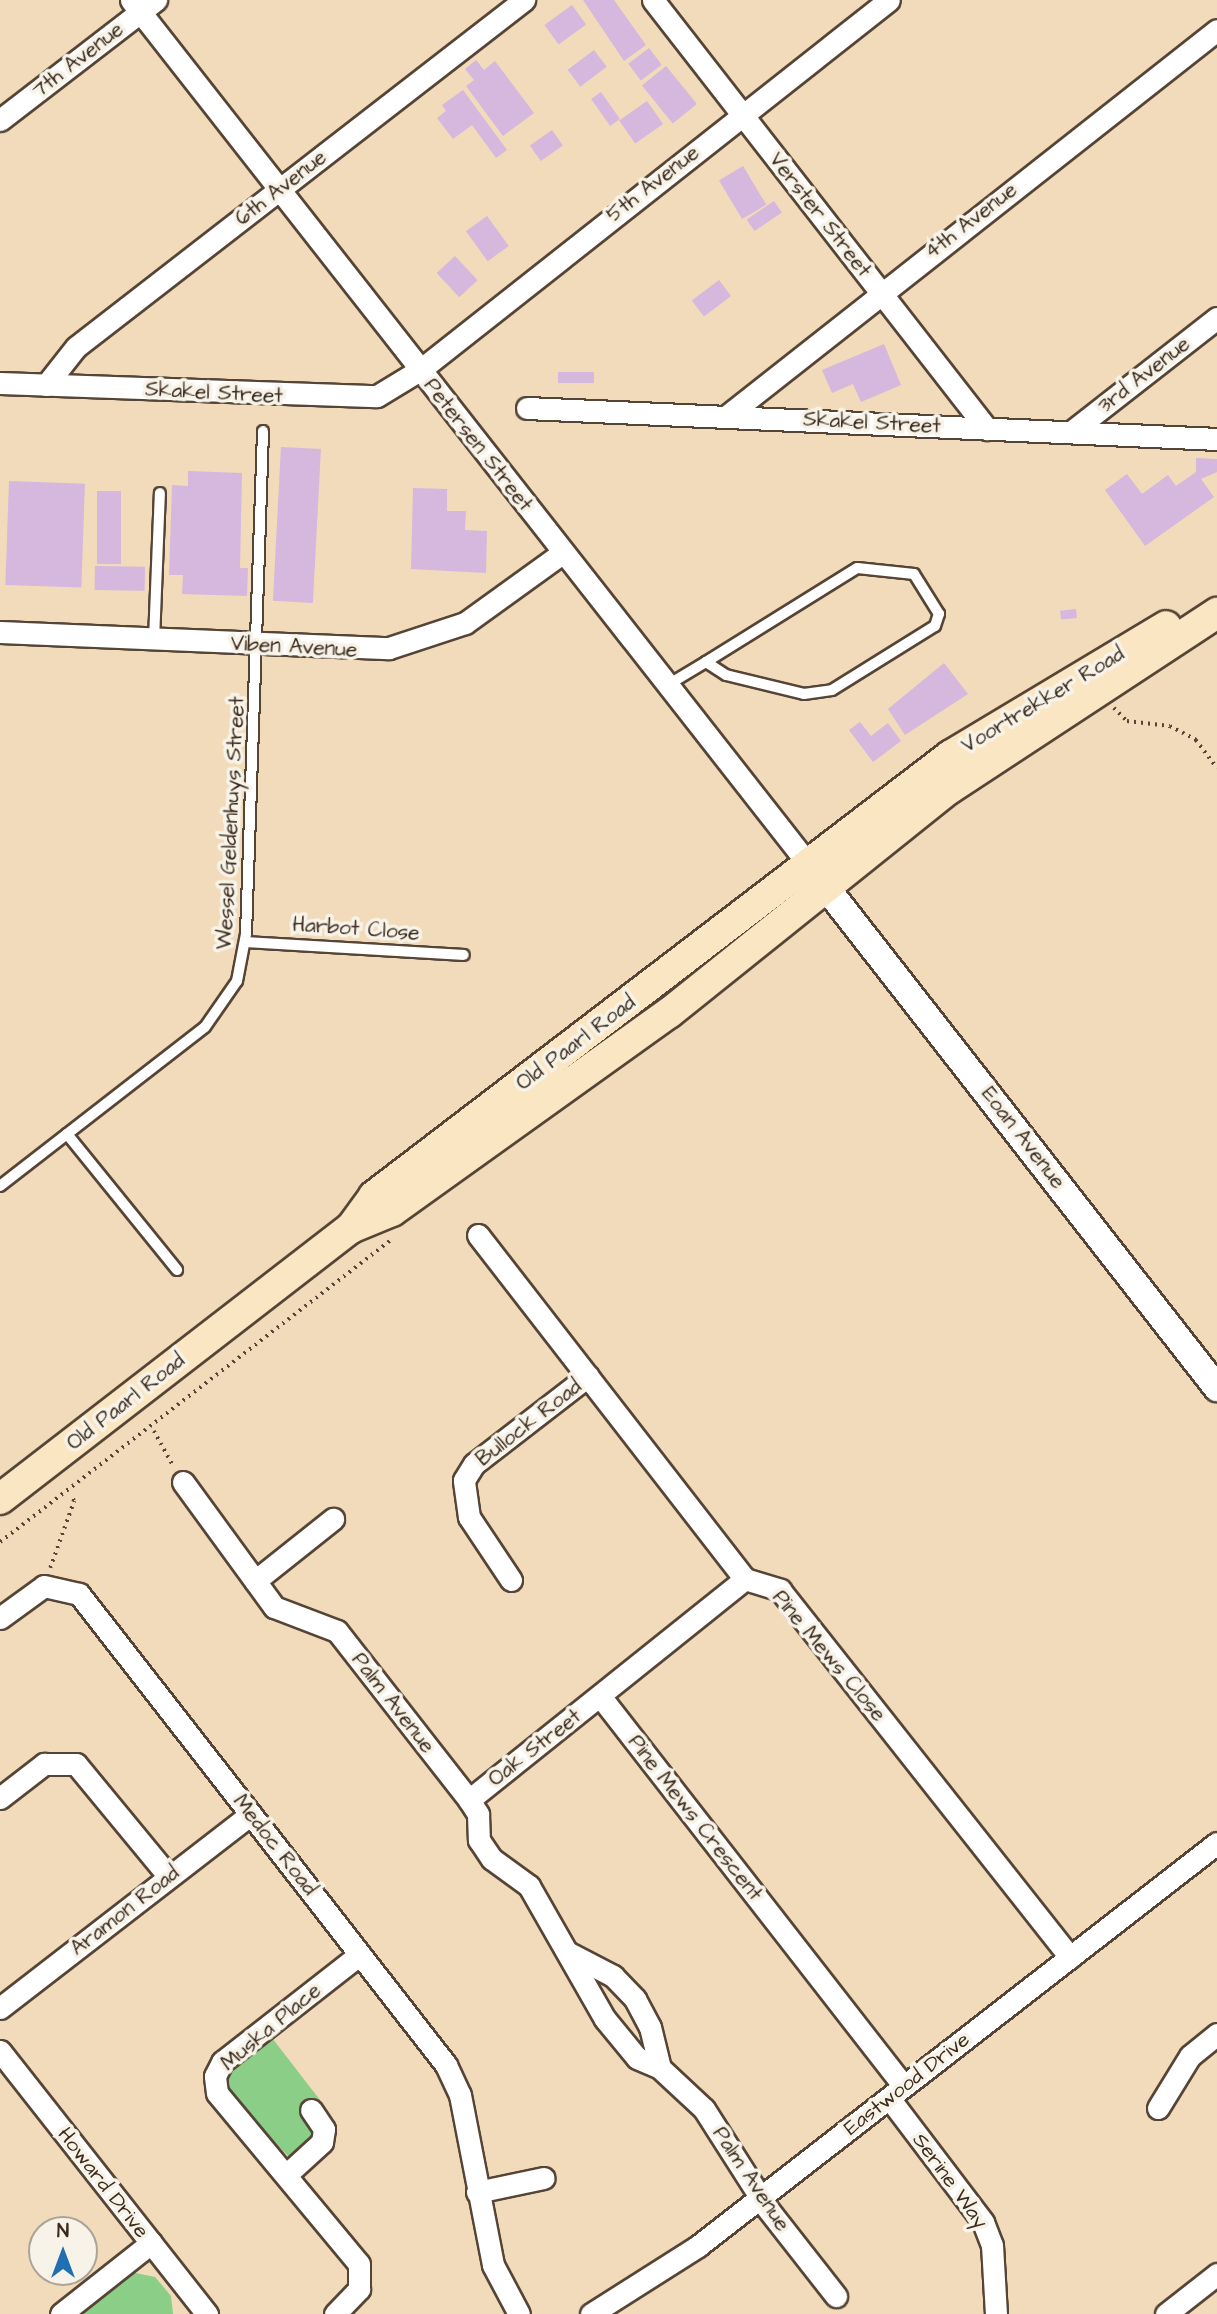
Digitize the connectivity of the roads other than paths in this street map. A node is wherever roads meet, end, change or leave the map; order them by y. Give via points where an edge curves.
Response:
1 (524, 0) edge
2 (653, 0) edge
3 (889, 0) edge
4 (142, 4) edge
5 (1217, 30) edge
6 (741, 114) junction
7 (0, 120) edge
8 (279, 190) junction
9 (880, 292) junction
10 (1217, 318) edge
11 (419, 370) junction
12 (0, 383) edge
13 (46, 385) junction
14 (527, 408) dead end
15 (728, 415) junction
16 (986, 429) junction
17 (263, 431) dead end
18 (1071, 432) junction
19 (1217, 439) edge
20 (160, 493) dead end
21 (562, 553) junction
22 (1217, 594) edge
23 (1217, 613) edge
24 (0, 632) edge
25 (155, 640) junction
26 (259, 645) junction
27 (706, 662) junction
28 (666, 686) junction
29 (809, 865) junction
30 (827, 890) junction
31 (246, 942) junction
32 (464, 956) dead end
33 (67, 1134) junction
34 (0, 1186) edge
35 (351, 1228) junction
36 (478, 1235) dead end
37 (177, 1270) dead end
38 (588, 1376) junction
39 (1217, 1388) edge
40 (183, 1482) road end
41 (0, 1499) edge
42 (333, 1519) dead end
43 (745, 1579) junction
44 (511, 1580) dead end
45 (255, 1581) junction
46 (0, 1618) edge
47 (600, 1696) junction
48 (0, 1798) edge
49 (469, 1800) junction
50 (251, 1814) junction
51 (1217, 1843) edge
52 (169, 1877) junction
53 (569, 1953) junction
54 (360, 1954) junction
55 (1070, 1957) junction
56 (631, 1995) junction
57 (0, 2008) edge
58 (605, 2019) junction
59 (1217, 2034) edge
60 (0, 2051) edge
61 (660, 2068) junction
62 (896, 2092) junction
63 (1158, 2108) dead end
64 (311, 2110) dead end
65 (286, 2175) junction
66 (544, 2178) dead end
67 (477, 2192) junction
68 (761, 2197) junction
69 (151, 2243) junction
70 (1217, 2274) edge
71 (836, 2296) dead end
72 (201, 2312) edge
73 (61, 2314) edge
74 (335, 2314) edge
75 (519, 2314) edge
76 (591, 2314) edge
77 (996, 2314) edge
78 (1166, 2314) edge

1 - 8 street, 6th Avenue
2 - 6 street, Verster Street
3 - 6 street, 5th Avenue
4 - 7 street, 7th Avenue
4 - 8 street, Petersen Street
5 - 9 street, 4th Avenue
6 - 9 street, Verster Street
6 - 11 street, 5th Avenue
8 - 11 street, Petersen Street
8 - 13 street, 6th Avenue via 76,347
9 - 15 street, 4th Avenue
9 - 16 street, Verster Street
10 - 18 street, 3rd Avenue
11 - 13 street, Skakel Street via 377,396 358,400
11 - 21 street, Petersen Street
12 - 13 street, Skakel Street
14 - 15 street, Skakel Street
15 - 16 street, Skakel Street
16 - 18 street, Skakel Street
17 - 26 lane, Wessel Geldenhuys Street
18 - 19 street, Skakel Street
20 - 25 lane
21 - 26 street, Viben Avenue via 489,609 414,642 363,651
21 - 28 street, Petersen Street
22 - 29 main road, Voortrekker Road via 1012,714
23 - 30 main road, Voortrekker Road via 949,789
24 - 25 street, Viben Avenue
25 - 26 street, Viben Avenue
26 - 31 lane, Wessel Geldenhuys Street
27 - 27 lane via 736,678 818,693 860,676 934,626 939,614 914,574 857,568
27 - 28 lane
28 - 29 street, Petersen Street
29 - 30 street, Petersen Street
29 - 35 main road, Old Paarl Road via 374,1196
30 - 35 main road, Old Paarl Road via 670,1013 392,1211
30 - 39 street, Eoan Avenue
31 - 32 lane, Harbot Close
31 - 33 lane, Wessel Geldenhuys Street via 237,981 205,1027
33 - 34 lane, Wessel Geldenhuys Street
33 - 37 lane
35 - 41 main road, Old Paarl Road
36 - 38 street, Pine Mews Close
38 - 43 street, Pine Mews Close
38 - 44 street, Bullock Road via 474,1464 464,1480 469,1517
40 - 45 street, Palm Avenue
42 - 45 street
43 - 47 street
43 - 55 street, Pine Mews Close via 780,1590
45 - 49 street, Palm Avenue via 278,1610 337,1631
46 - 50 street, Medoc Road via 52,1584 79,1594
47 - 49 street, Oak Street
47 - 62 street, Pine Mews Crescent
48 - 52 street via 44,1764 76,1764
49 - 53 street, Palm Avenue via 478,1814 480,1840 510,1875 529,1886
50 - 52 street, Aramon Road
50 - 54 street, Medoc Road
51 - 55 street, Eastwood Drive
52 - 57 street, Aramon Road
53 - 56 street via 613,1976
53 - 58 street, Palm Avenue
54 - 65 street, Muska Place via 217,2068 217,2093
54 - 67 street, Medoc Road via 453,2078
55 - 62 street, Eastwood Drive
56 - 58 street
56 - 61 street via 650,2027
58 - 61 street, Palm Avenue via 637,2058
59 - 63 street via 1190,2056
60 - 69 street, Howard Drive
61 - 68 street, Palm Avenue via 704,2109
62 - 68 street, Eastwood Drive
62 - 77 street, Serine Way via 984,2222 992,2245
64 - 65 street via 324,2129 322,2142
65 - 74 street, Muska Place via 362,2270 359,2289
66 - 67 street
67 - 75 street, Medoc Road via 493,2265
68 - 71 street, Palm Avenue
68 - 76 street, Eastwood Drive via 664,2271
69 - 72 street, Howard Drive
69 - 73 street
70 - 78 street

